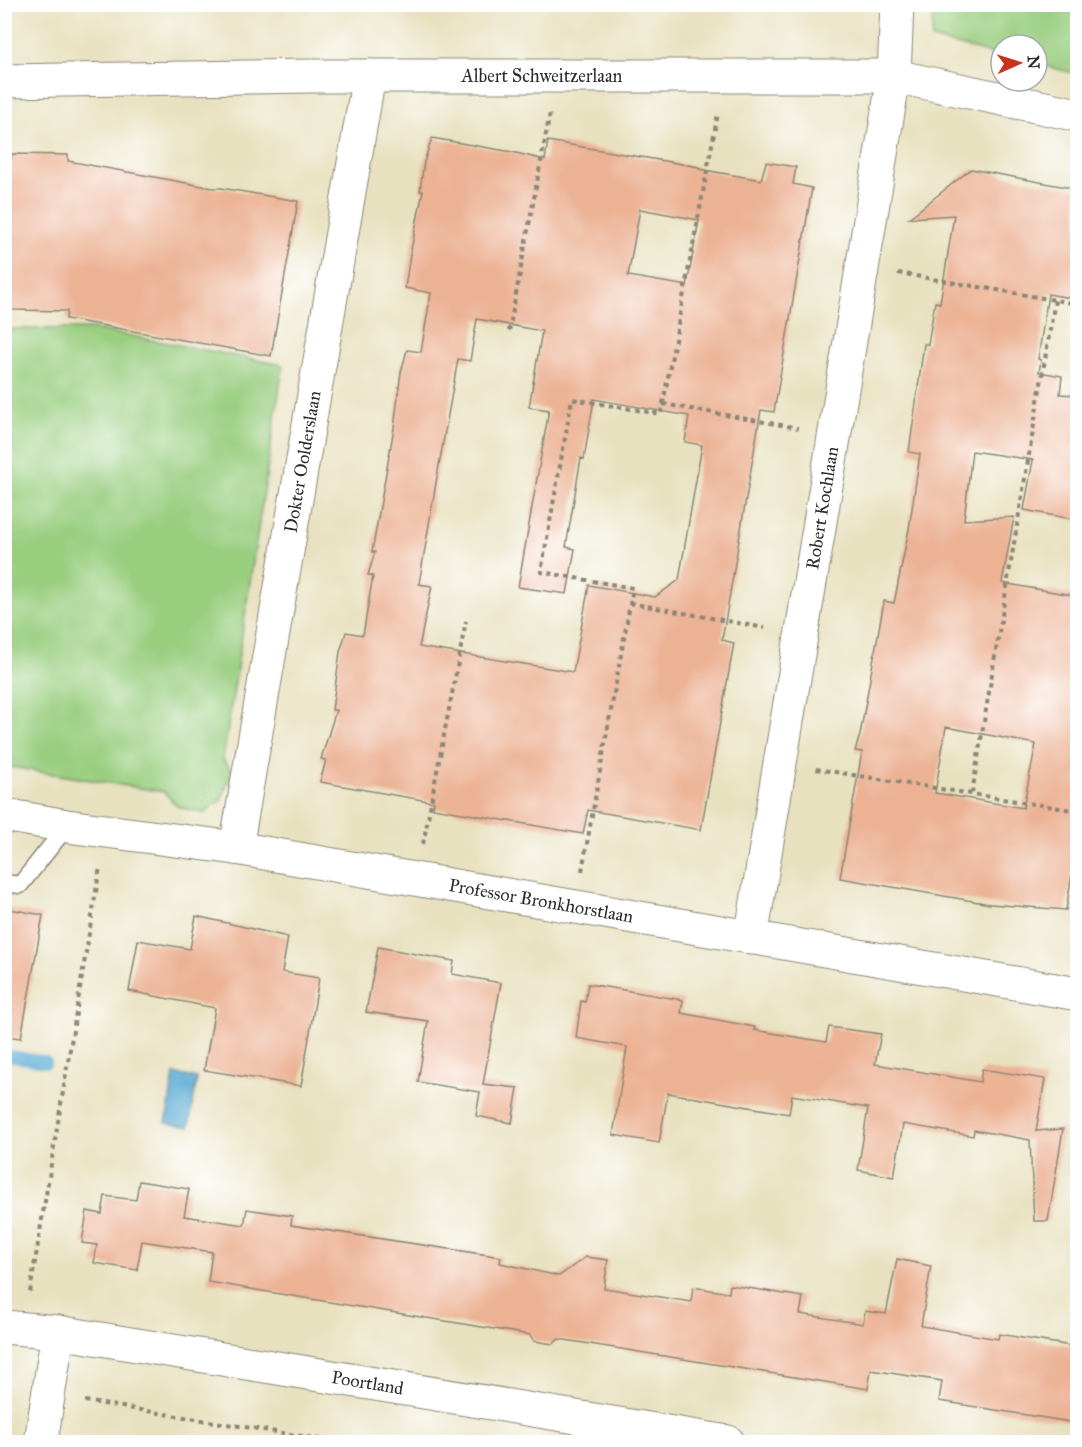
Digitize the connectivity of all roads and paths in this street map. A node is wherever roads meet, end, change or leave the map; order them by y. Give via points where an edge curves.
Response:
1 (897, 4) edge
2 (369, 76) junction
3 (894, 76) junction
4 (557, 77) junction
5 (724, 77) junction
6 (4, 81) edge
7 (1077, 115) edge
8 (863, 267) junction
9 (1055, 300) junction
10 (1077, 304) edge
11 (509, 330) dead end
12 (663, 404) junction
13 (835, 435) junction
14 (630, 603) junction
15 (466, 621) dead end
16 (801, 634) junction
17 (780, 763) junction
18 (972, 793) junction
19 (1077, 811) edge
20 (4, 815) edge
21 (67, 826) junction
22 (106, 831) junction
23 (236, 848) junction
24 (417, 880) junction
25 (4, 883) edge
26 (575, 907) junction
27 (751, 938) junction
28 (1077, 994) edge
29 (15, 1327) edge
30 (58, 1332) junction
31 (50, 1395) junction
32 (41, 1443) edge
33 (338, 1443) edge
34 (728, 1443) edge

1 - 3 street, Robert Kochlaan
2 - 4 street, Albert Schweitzerlaan
2 - 6 street, Albert Schweitzerlaan
2 - 23 street, Dokter Oolderslaan
3 - 5 street, Albert Schweitzerlaan
3 - 7 street, Albert Schweitzerlaan
3 - 8 street, Robert Kochlaan
4 - 5 street, Albert Schweitzerlaan
4 - 11 path
5 - 12 path
8 - 9 path
8 - 13 street, Robert Kochlaan
9 - 10 path
9 - 18 path
12 - 13 path
12 - 14 path via 661,414 572,399 541,572 633,588
13 - 16 street, Robert Kochlaan
14 - 16 path
14 - 26 path
15 - 24 path
16 - 17 street, Robert Kochlaan
17 - 18 path
17 - 27 street, Robert Kochlaan
18 - 19 path
20 - 21 street, Professor Bronkhorstlaan
21 - 22 street, Professor Bronkhorstlaan
21 - 25 lane via 20,885
22 - 23 street, Professor Bronkhorstlaan
22 - 29 path
23 - 24 street, Professor Bronkhorstlaan
24 - 26 street, Professor Bronkhorstlaan
26 - 27 street, Professor Bronkhorstlaan
27 - 28 street, Professor Bronkhorstlaan
29 - 30 street, Poortland
30 - 31 street
30 - 34 street, Poortland
31 - 32 street
31 - 33 path

